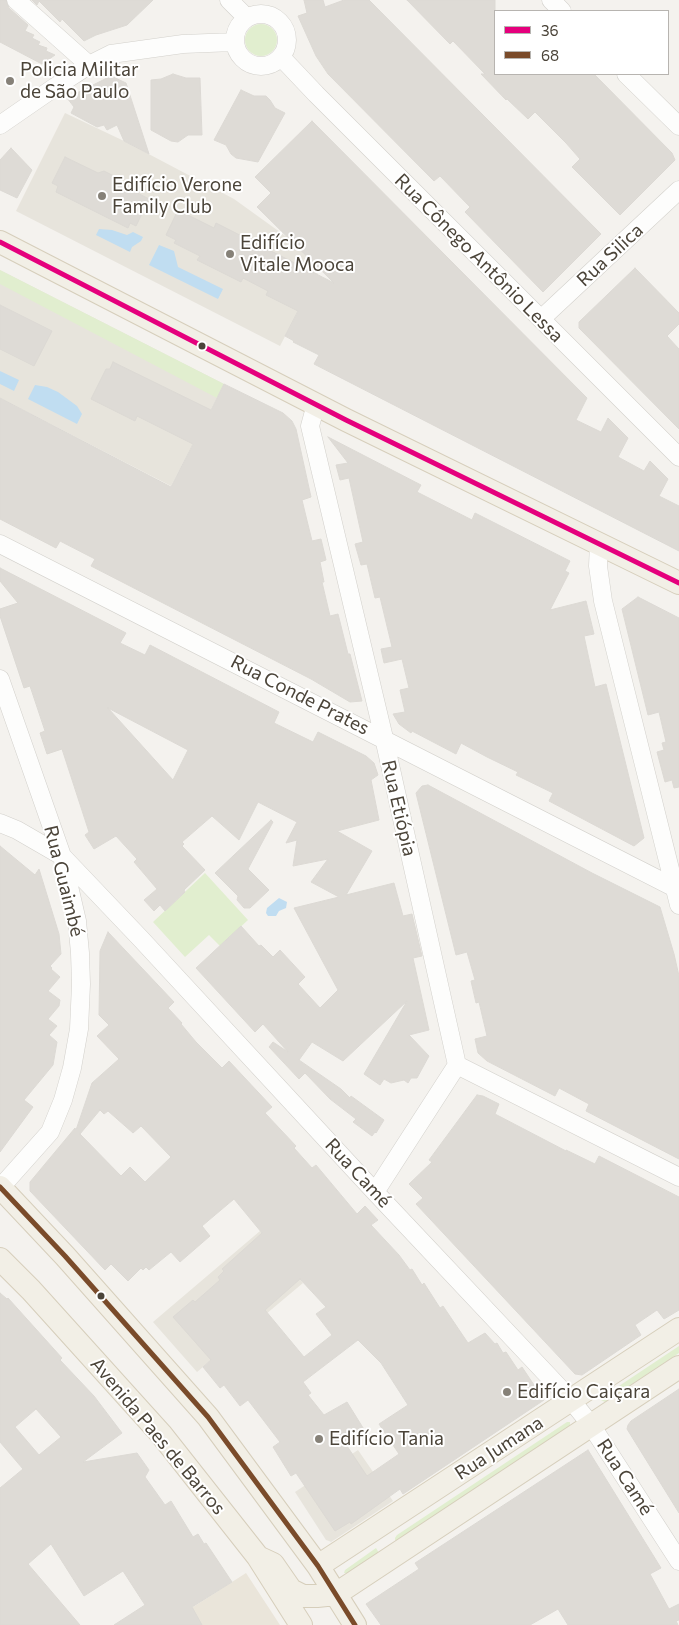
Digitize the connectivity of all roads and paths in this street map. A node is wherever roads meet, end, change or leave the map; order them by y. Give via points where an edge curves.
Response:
1 (16, 0) edge
2 (229, 0) edge
3 (551, 0) edge
4 (257, 10) edge
5 (561, 10) edge
6 (234, 42) junction
7 (281, 57) junction
8 (89, 66) junction
9 (627, 75) edge
10 (679, 124) edge
11 (0, 126) edge
12 (679, 190) edge
13 (0, 242) edge
14 (541, 319) junction
15 (316, 404) junction
16 (679, 457) edge
17 (0, 544) edge
18 (599, 544) junction
19 (679, 583) edge
20 (0, 679) edge
21 (384, 738) junction
22 (0, 823) edge
23 (62, 856) junction
24 (677, 889) edge
25 (679, 906) edge
26 (457, 1065) junction
27 (679, 1177) edge
28 (0, 1187) edge
29 (375, 1192) junction
30 (0, 1259) edge
31 (679, 1330) edge
32 (679, 1367) edge
33 (571, 1400) junction
34 (591, 1425) junction
35 (258, 1557) junction
36 (679, 1561) edge
37 (318, 1566) junction
38 (336, 1594) junction
39 (301, 1625) edge
40 (356, 1625) edge

1 - 8 street
2 - 4 street
3 - 5 street
4 - 6 street via 237,27
4 - 7 street via 274,17 286,31 288,40
6 - 7 street via 239,56 251,65 266,66
6 - 8 street via 184,44 111,54
7 - 14 street, Rua Cônego Antônio Lessa
8 - 11 street
9 - 10 street
12 - 14 street, Rua Silica
13 - 15 main road
14 - 16 street, Rua Cônego Antônio Lessa
15 - 18 main road
15 - 21 street, Rua Etiópia via 310,426
17 - 21 street, Rua Conde Prates
18 - 19 main road
18 - 24 street via 598,566 603,601
20 - 23 street, Rua Guaimbé
21 - 24 street, Rua Conde Prates
21 - 26 street, Rua Etiópia
22 - 23 street, Rua Camé
23 - 28 street, Rua Guaimbé via 77,921 80,953 79,1029 72,1068 50,1132
23 - 29 street, Rua Camé
24 - 25 street
26 - 27 street
26 - 29 street
28 - 37 main road via 208,1417
29 - 33 street, Rua Camé
30 - 35 main road, Avenida Paes de Barros via 161,1434
31 - 33 main road, Rua Jumana
32 - 34 main road, Rua Jumana
33 - 34 street, Rua Camé
33 - 37 main road, Rua Jumana
34 - 36 street, Rua Camé
34 - 38 main road, Rua Jumana
35 - 38 main road via 273,1564 291,1590 303,1596
35 - 39 main road, Avenida Paes de Barros
37 - 38 main road
38 - 40 main road

